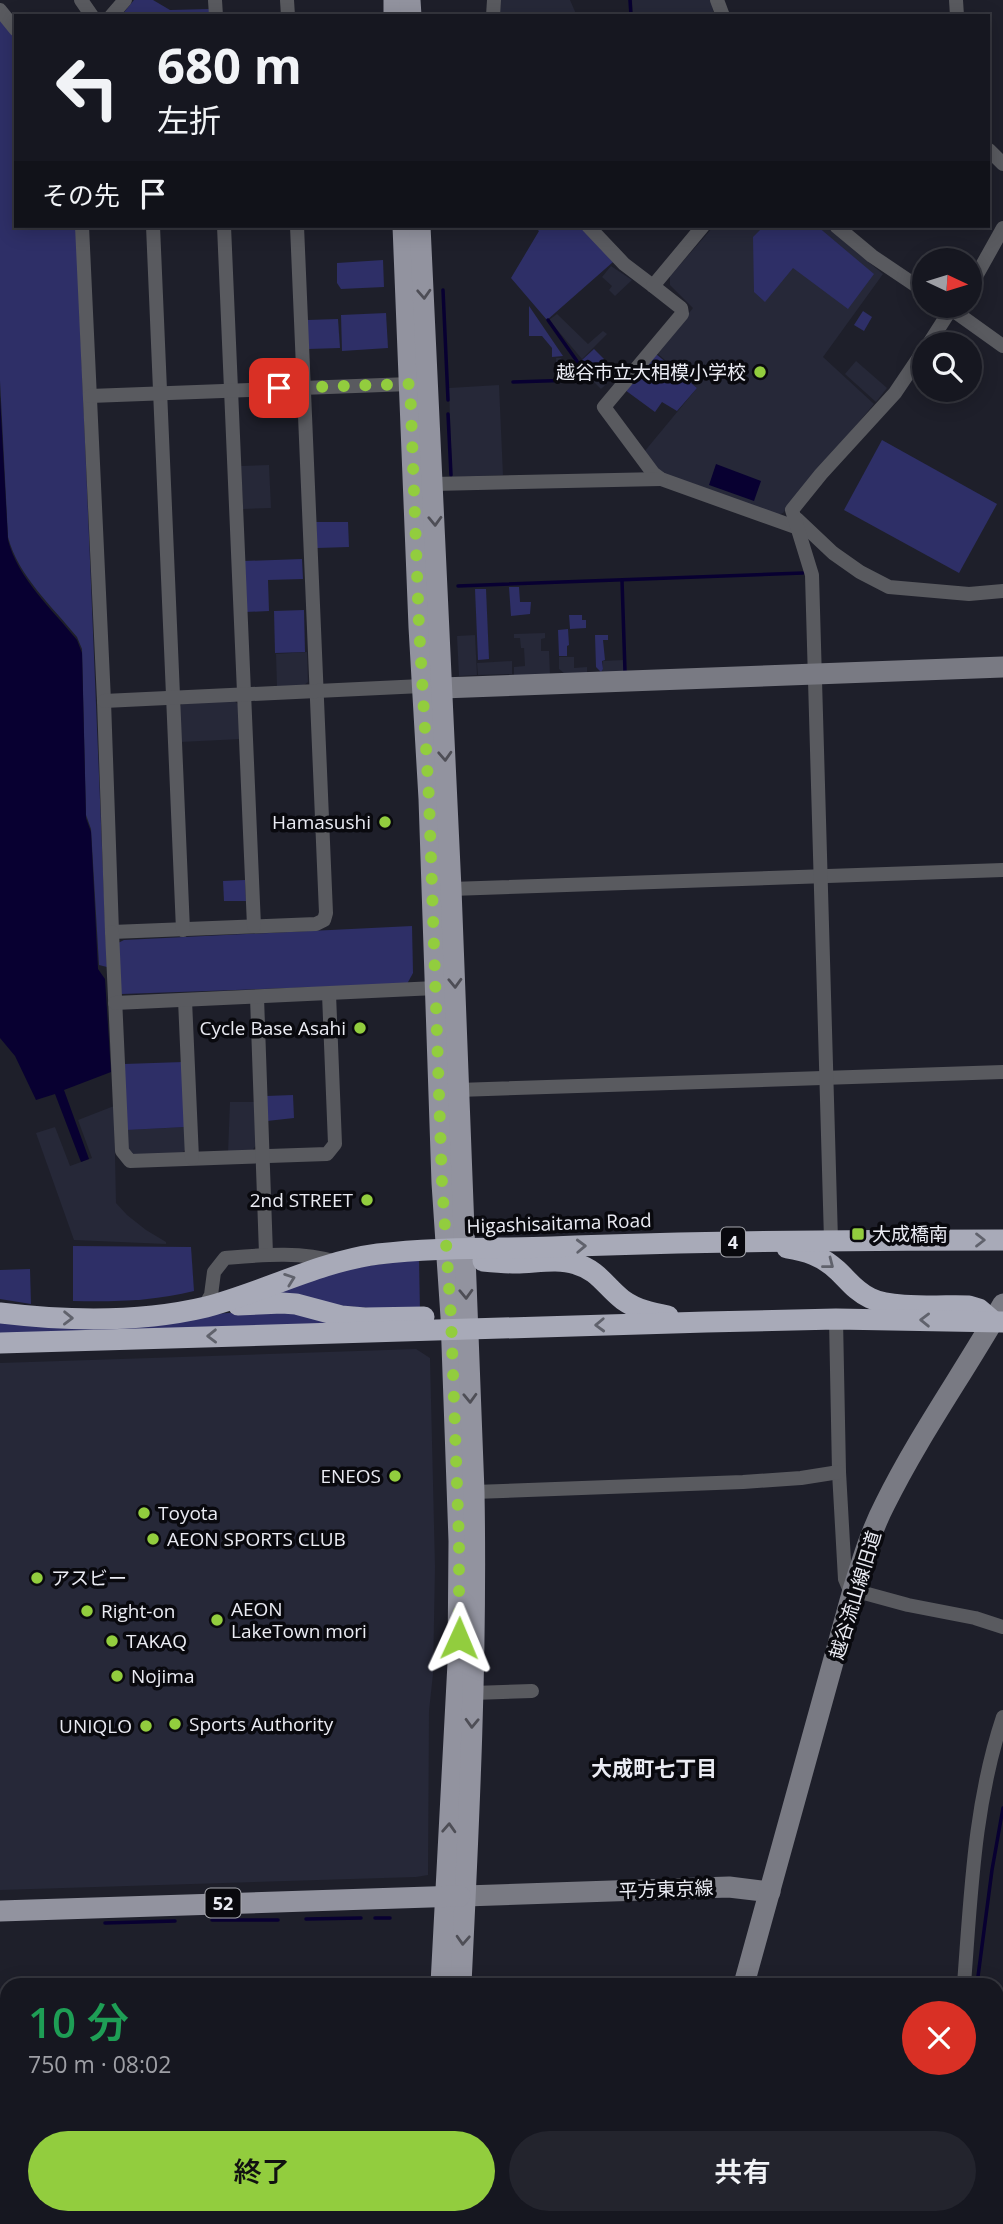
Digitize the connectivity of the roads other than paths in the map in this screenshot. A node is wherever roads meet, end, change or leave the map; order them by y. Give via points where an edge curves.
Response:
1 (125, 0) edge
2 (0, 10) edge
3 (113, 14) edge
4 (14, 28) edge
5 (82, 228) edge
6 (153, 228) edge
7 (224, 228) edge
8 (297, 228) edge
9 (403, 228) edge
10 (420, 228) edge
11 (590, 228) edge
12 (701, 228) edge
13 (838, 228) edge
14 (1003, 228) edge
15 (982, 266) edge
16 (912, 283) edge
17 (653, 286) junction
18 (966, 318) edge
19 (1003, 346) edge
20 (912, 368) edge
21 (410, 384) junction
22 (304, 387) junction
23 (230, 391) junction
24 (160, 394) junction
25 (90, 396) junction
26 (661, 479) junction
27 (433, 484) junction
28 (795, 522) junction
29 (1003, 591) edge
30 (1003, 667) edge
31 (815, 674) junction
32 (432, 687) junction
33 (317, 691) junction
34 (244, 693) junction
35 (174, 696) junction
36 (104, 701) junction
37 (1003, 870) edge
38 (821, 876) junction
39 (451, 889) junction
40 (254, 926) junction
41 (183, 930) junction
42 (113, 932) junction
43 (436, 988) junction
44 (329, 994) junction
45 (257, 997) junction
46 (185, 1000) junction
47 (115, 1003) junction
48 (1003, 1073) edge
49 (828, 1077) junction
50 (458, 1090) junction
51 (262, 1157) junction
52 (192, 1158) junction
53 (831, 1240) junction
54 (1003, 1240) edge
55 (740, 1242) junction
56 (458, 1252) junction
57 (266, 1254) junction
58 (337, 1262) junction
59 (204, 1307) junction
60 (0, 1313) edge
61 (1000, 1316) edge
62 (836, 1320) junction
63 (706, 1322) junction
64 (457, 1326) junction
65 (0, 1343) edge
66 (839, 1472) junction
67 (474, 1492) junction
68 (853, 1590) junction
69 (1003, 1627) edge
70 (532, 1691) dead end
71 (473, 1693) junction
72 (1003, 1717) edge
73 (770, 1892) junction
74 (455, 1896) junction
75 (0, 1911) edge
76 (442, 1978) edge
77 (461, 1978) edge
78 (746, 1978) edge
79 (964, 1978) edge

1 - 3 street
2 - 4 street
5 - 25 street
6 - 24 street
7 - 23 street
8 - 22 street
9 - 21 main road
10 -> 27 main road
11 - 17 street
12 - 17 street
13 - 16 street
14 - 15 street
17 - 26 street via 681,308 682,314 604,407
18 - 19 street
20 - 28 street via 895,393 803,494 792,510
21 - 22 street
21 - 32 main road
22 - 23 street
22 - 33 street
23 - 24 street
23 - 34 street
24 - 25 street
24 - 35 street
25 - 36 street
26 - 27 street
26 - 28 street
27 -> 32 main road
28 - 29 street via 860,572 889,587 969,594
28 - 31 street via 812,575
30 - 31 street
31 - 32 street
31 - 38 street
32 - 33 street
32 -> 39 main road
32 - 43 main road
33 - 34 street
33 - 40 street via 326,913 316,924
34 - 35 street
34 - 40 street
35 - 36 street
35 - 41 street
36 - 42 street
37 - 38 street
38 - 39 street
38 - 49 street
39 -> 50 main road
40 - 41 street
41 - 42 street
42 - 47 street
43 - 44 street
43 - 56 main road
44 - 45 street
44 - 51 street via 335,1144 327,1154
45 - 46 street
45 - 51 street
46 - 47 street
46 - 52 street
47 - 52 street via 122,1151 130,1161
48 - 49 street
49 - 50 street
49 - 53 street
50 - 56 main road
51 - 52 street
51 - 57 street
53 -> 54 highway, Higashisaitama Road / 4
53 - 55 highway, Higashisaitama Road / 4
56 -> 55 highway, Higashisaitama Road / 4
55 -> 61 highway, 4 via 819,1256 872,1299 969,1306
56 - 58 highway, Higashisaitama Road / 4 via 376,1255
56 - 63 highway, 4 via 513,1263 577,1264 635,1307
56 - 64 main road
57 - 58 street via 318,1256
57 - 59 street via 225,1258 214,1272
59 -> 58 highway, Higashisaitama Road / 4
60 -> 59 highway, Higashisaitama Road / 4 via 108,1318
59 - 64 highway, 4 via 282,1303 341,1316
61 -> 62 highway, 4
61 - 68 street, 越谷流山線旧道 via 884,1506
62 - 63 highway, 4
62 - 66 street
63 -> 64 highway, 4
64 -> 65 highway, 4
64 -> 67 main road
74 -> 64 main road
66 - 67 street via 743,1482
66 - 68 street via 845,1580
67 - 71 main road
68 - 69 street
68 - 73 street, 越谷流山線旧道
70 - 71 street
71 -> 74 main road
72 - 79 street via 979,1818
73 - 74 street, 平方東京線 via 729,1887
73 - 78 street
74 - 75 main road, 52
74 - 76 main road
74 -> 77 main road

